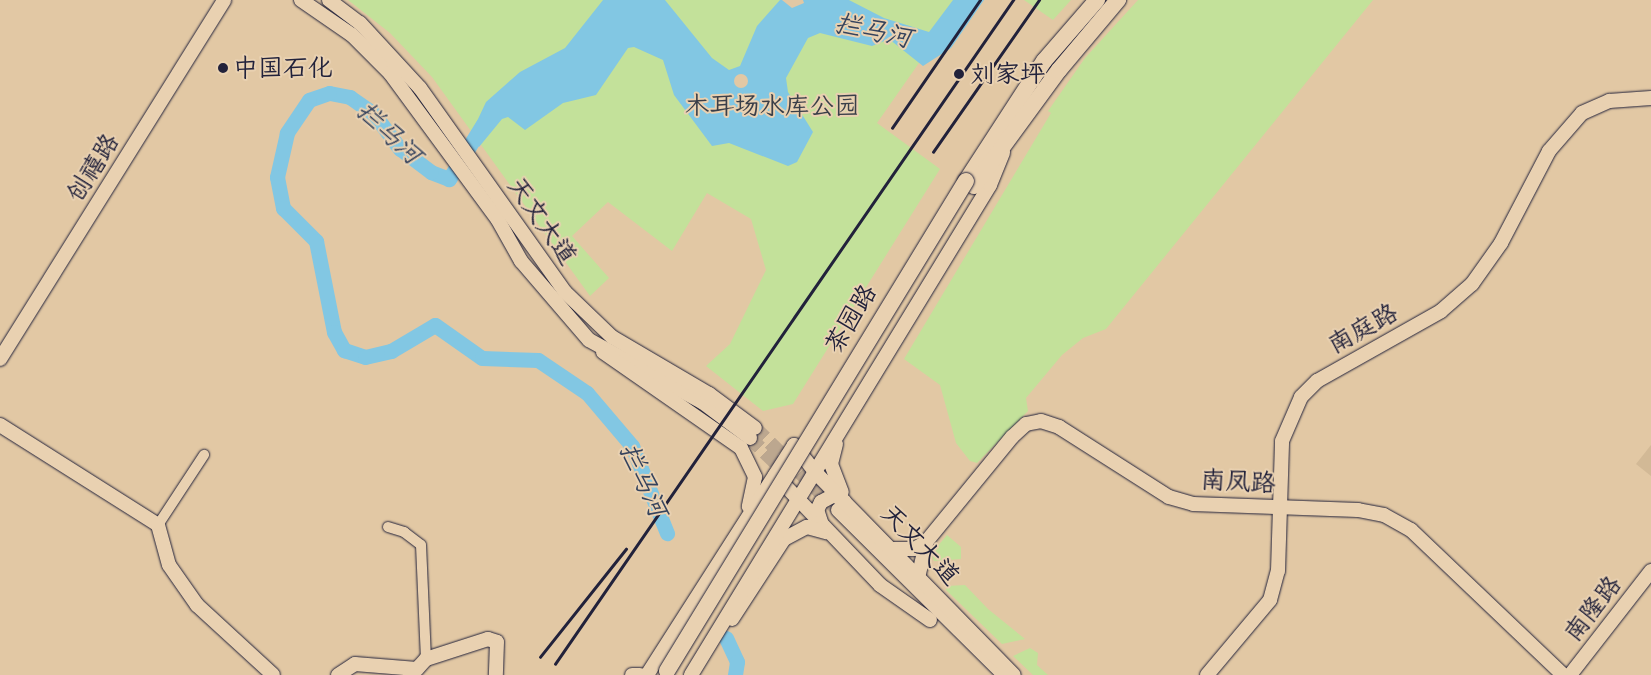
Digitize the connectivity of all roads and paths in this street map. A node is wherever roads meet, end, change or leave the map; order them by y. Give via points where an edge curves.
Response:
1 (224, 0) edge
2 (302, 0) edge
3 (329, 0) edge
4 (1097, 0) edge
5 (1118, 0) edge
6 (414, 92) junction
7 (1651, 98) edge
8 (1007, 144) junction
9 (970, 183) junction
10 (503, 216) junction
11 (0, 359) edge
12 (844, 423) junction
13 (0, 425) edge
14 (749, 438) junction
15 (204, 455) dead end
16 (815, 472) junction
17 (775, 475) junction
18 (798, 498) junction
19 (1279, 507) junction
20 (839, 510) junction
21 (158, 525) junction
22 (741, 525) junction
23 (388, 527) dead end
24 (826, 532) junction
25 (926, 542) junction
26 (768, 545) junction
27 (891, 549) junction
28 (1651, 571) edge
29 (918, 578) junction
30 (930, 620) junction
31 (702, 657) junction
32 (426, 659) junction
33 (669, 674) edge
34 (273, 675) edge
35 (338, 675) edge
36 (496, 675) edge
37 (632, 675) edge
38 (640, 675) edge
39 (647, 675) edge
40 (691, 675) edge
41 (989, 675) edge
42 (1004, 675) edge
43 (1014, 675) edge
44 (1207, 675) edge
45 (1564, 675) edge
46 (1570, 675) edge

1 - 11 street, 创禧路
2 - 6 street, 天文大道 via 352,35
3 - 6 street, 天文大道 via 360,23
4 - 9 main road, 茶园路 via 1044,61
5 - 8 main road, 茶园路 via 1059,70
6 - 10 street, 天文大道
7 - 19 street, 南庭路 via 1609,101 1582,113 1549,151 1501,243 1472,284 1441,311 1317,381 1301,397 1282,441
8 - 9 main road, 茶园路
8 - 12 street, 茶园路 via 990,185
9 - 33 main road, 茶园路, bridge
10 - 14 street, 天文大道 via 565,292 612,337 708,394
10 - 14 street, 天文大道 via 524,266 589,340 702,402
12 - 16 street, 茶园路
12 - 20 street via 831,464
13 - 21 street
14 - 22 street via 755,488
15 - 21 street
16 - 17 street, 天文大道 via 794,445
16 - 18 street, 茶园路
16 - 20 street, 天文大道
17 - 18 street, 天文大道
17 - 22 street
18 - 24 street, 天文大道
18 - 26 street, 茶园路
19 - 25 street, 南凤路 via 1193,504 1169,498 1059,427 1041,421 1026,424 1012,437
19 - 44 street, 南庭路 via 1278,571 1270,600
19 - 45 street, 南凤路 via 1358,510 1384,515 1411,530
20 - 24 street via 834,495 821,502 818,519
20 - 27 street, 天文大道
20 - 30 street, 天文大道
20 - 42 street, 天文大道
21 - 34 street via 169,565 197,604
22 - 26 street via 754,517 767,520 771,526
22 - 39 street
23 - 32 street via 404,532 421,545
24 - 30 street, 天文大道 via 880,586
24 - 31 street via 806,527 784,539 746,601
25 - 27 street via 914,549
25 - 29 street
26 - 31 street, 茶园路
27 - 29 street, 天文大道
28 - 46 street, 南隆路
29 - 43 street, 天文大道
30 - 41 street, 天文大道
31 - 40 street, 茶园路
32 - 35 street via 416,669 355,664
32 - 36 street via 488,639 496,642
37 - 38 street

